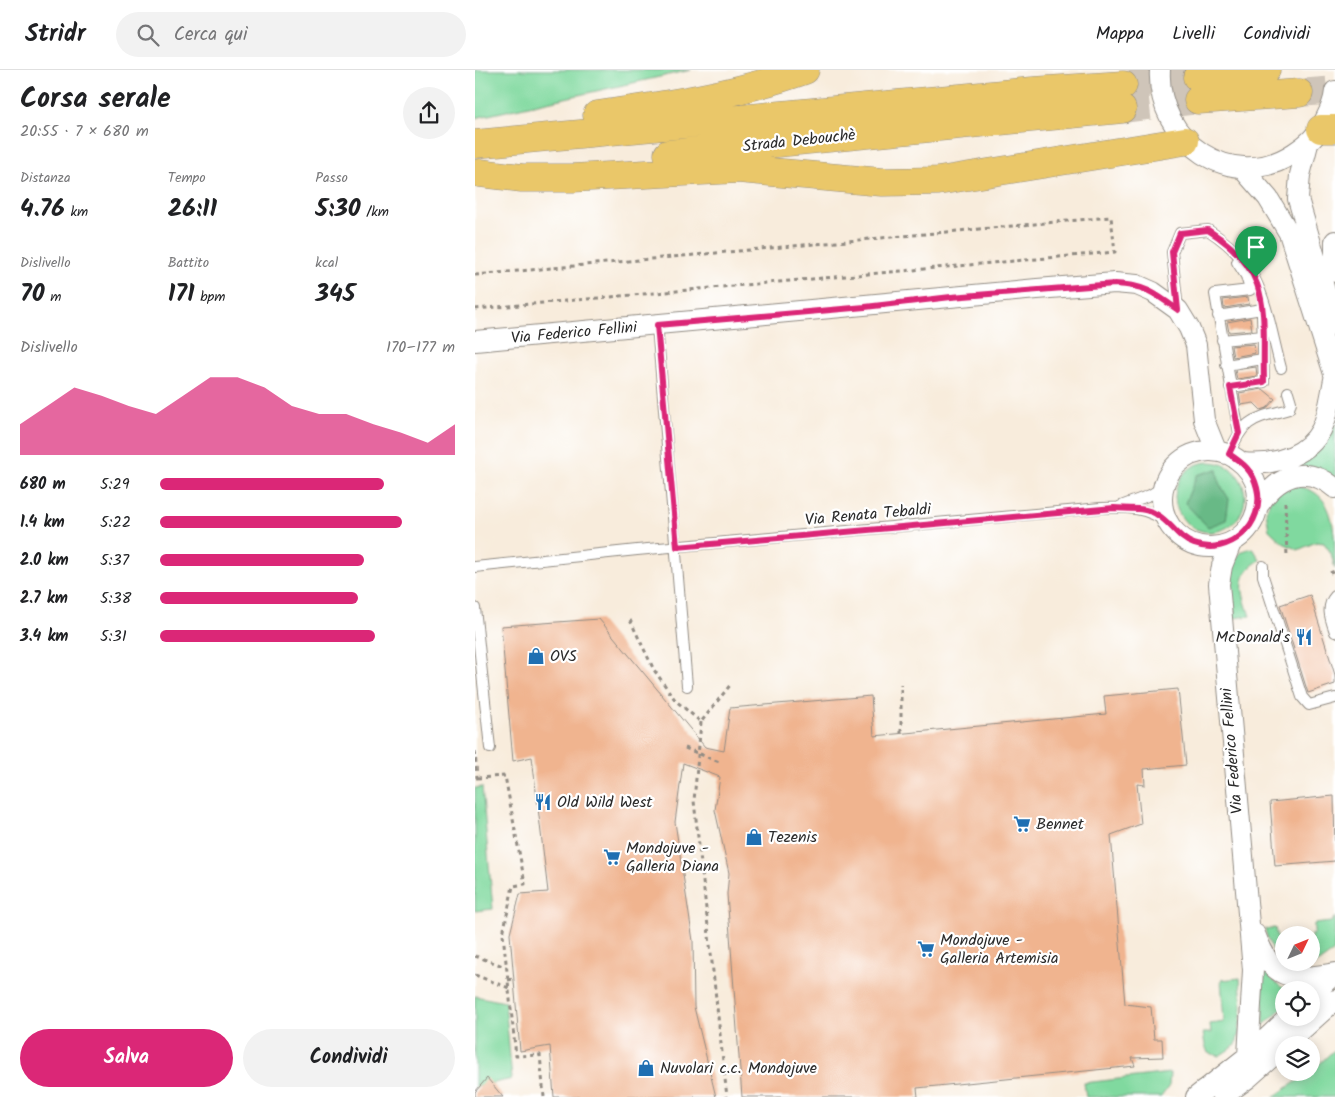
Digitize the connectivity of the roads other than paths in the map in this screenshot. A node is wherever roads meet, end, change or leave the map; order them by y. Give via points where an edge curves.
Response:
1 (805, 70) edge
2 (1160, 70) edge
3 (1266, 70) edge
4 (1335, 91) edge
5 (1299, 93) tunnel mouth
6 (475, 131) edge
7 (1321, 134) edge
8 (1185, 141) junction
9 (475, 144) edge
10 (1241, 167) junction
11 (477, 173) edge
12 (1192, 232) junction
13 (1335, 241) edge
14 (1335, 272) edge
15 (1262, 297) junction
16 (1262, 309) junction
17 (1178, 310) junction
18 (1218, 316) junction
19 (1335, 324) edge
20 (657, 325) junction
21 (1263, 336) junction
22 (1222, 340) junction
23 (475, 341) edge
24 (1263, 359) junction
25 (1226, 364) junction
26 (1281, 368) dead end
27 (1335, 376) edge
28 (1230, 387) junction
29 (1289, 392) dead end
30 (1204, 420) junction
31 (1239, 433) junction
32 (1190, 454) junction
33 (1229, 456) junction
34 (1163, 487) junction
35 (1335, 488) edge
36 (1258, 506) junction
37 (1114, 508) junction
38 (1168, 523) junction
39 (1231, 543) junction
40 (1195, 545) junction
41 (677, 547) junction
42 (1263, 566) dead end
43 (475, 567) edge
44 (1219, 584) junction
45 (1335, 596) edge
46 (475, 608) edge
47 (1335, 632) edge
48 (687, 686) dead end
49 (1335, 698) edge
50 (490, 748) dead end
51 (1249, 917) junction
52 (1335, 973) edge
53 (1320, 987) edge
54 (1335, 1000) edge
55 (1279, 1026) edge
56 (1295, 1036) edge
57 (1275, 1054) edge
58 (1247, 1056) junction
59 (1196, 1097) edge
60 (1222, 1097) edge

1 - 6 main road via 763,85 686,102
2 - 8 street via 1159,87 1167,116
3 - 5 main road via 1198,88
4 - 7 street
7 - 10 street via 1271,164
7 - 19 street via 1300,175 1298,198
8 - 10 street via 1211,159
8 - 11 main road via 938,181 882,182 738,169 572,178 522,178
9 - 11 main road, Strada Debouchè via 1013,93 1123,97
10 - 27 street via 1268,198 1289,232
12 - 15 lane via 1208,230 1239,253 1256,277
12 - 17 lane via 1180,233 1172,252
12 - 18 lane via 1219,242 1246,276 1250,290 1215,294
13 - 14 street
15 - 16 lane
15 - 26 lane
16 - 18 lane
16 - 21 lane
17 - 20 street, Via Federico Fellini via 1137,285 1115,284
17 - 30 street, Via Federico Fellini via 1195,345
18 - 22 lane
20 - 23 street, Via Federico Fellini
20 - 41 lane
21 - 22 lane
21 - 24 lane
22 - 25 lane
24 - 25 lane
24 - 28 lane via 1264,382
25 - 28 lane
27 - 33 street via 1325,423 1317,439 1306,449 1278,462 1259,465
28 - 31 lane
29 - 31 lane via 1289,409 1251,421
30 - 32 street, Via Federico Fellini
30 - 33 street, Via Federico Fellini
31 - 33 lane
32 - 33 street
32 - 34 street via 1173,468
33 - 36 street via 1256,482
34 - 37 lane, Via Renata Tebaldi via 1137,501
34 - 38 street via 1163,511
35 - 36 street via 1309,475 1284,479 1274,484
36 - 39 street via 1248,530
37 - 38 lane, Via Renata Tebaldi via 1155,513
37 - 41 lane, Via Renata Tebaldi
38 - 40 street via 1175,532
39 - 40 street via 1207,547
39 - 44 street, Via Federico Fellini
40 - 44 street, Via Federico Fellini via 1206,557
41 - 43 lane, Via Renata Tebaldi
41 - 48 lane
42 - 49 lane via 1263,576 1301,697 1309,705
44 - 51 street, Via Federico Fellini
45 - 47 lane via 1330,601 1329,612
46 - 50 lane
51 - 52 street, Via Federico Fellini via 1272,968 1303,979
51 - 58 street, Via Federico Fellini via 1253,983
52 - 53 street
54 - 56 street
55 - 58 street
57 - 60 street
58 - 59 street

